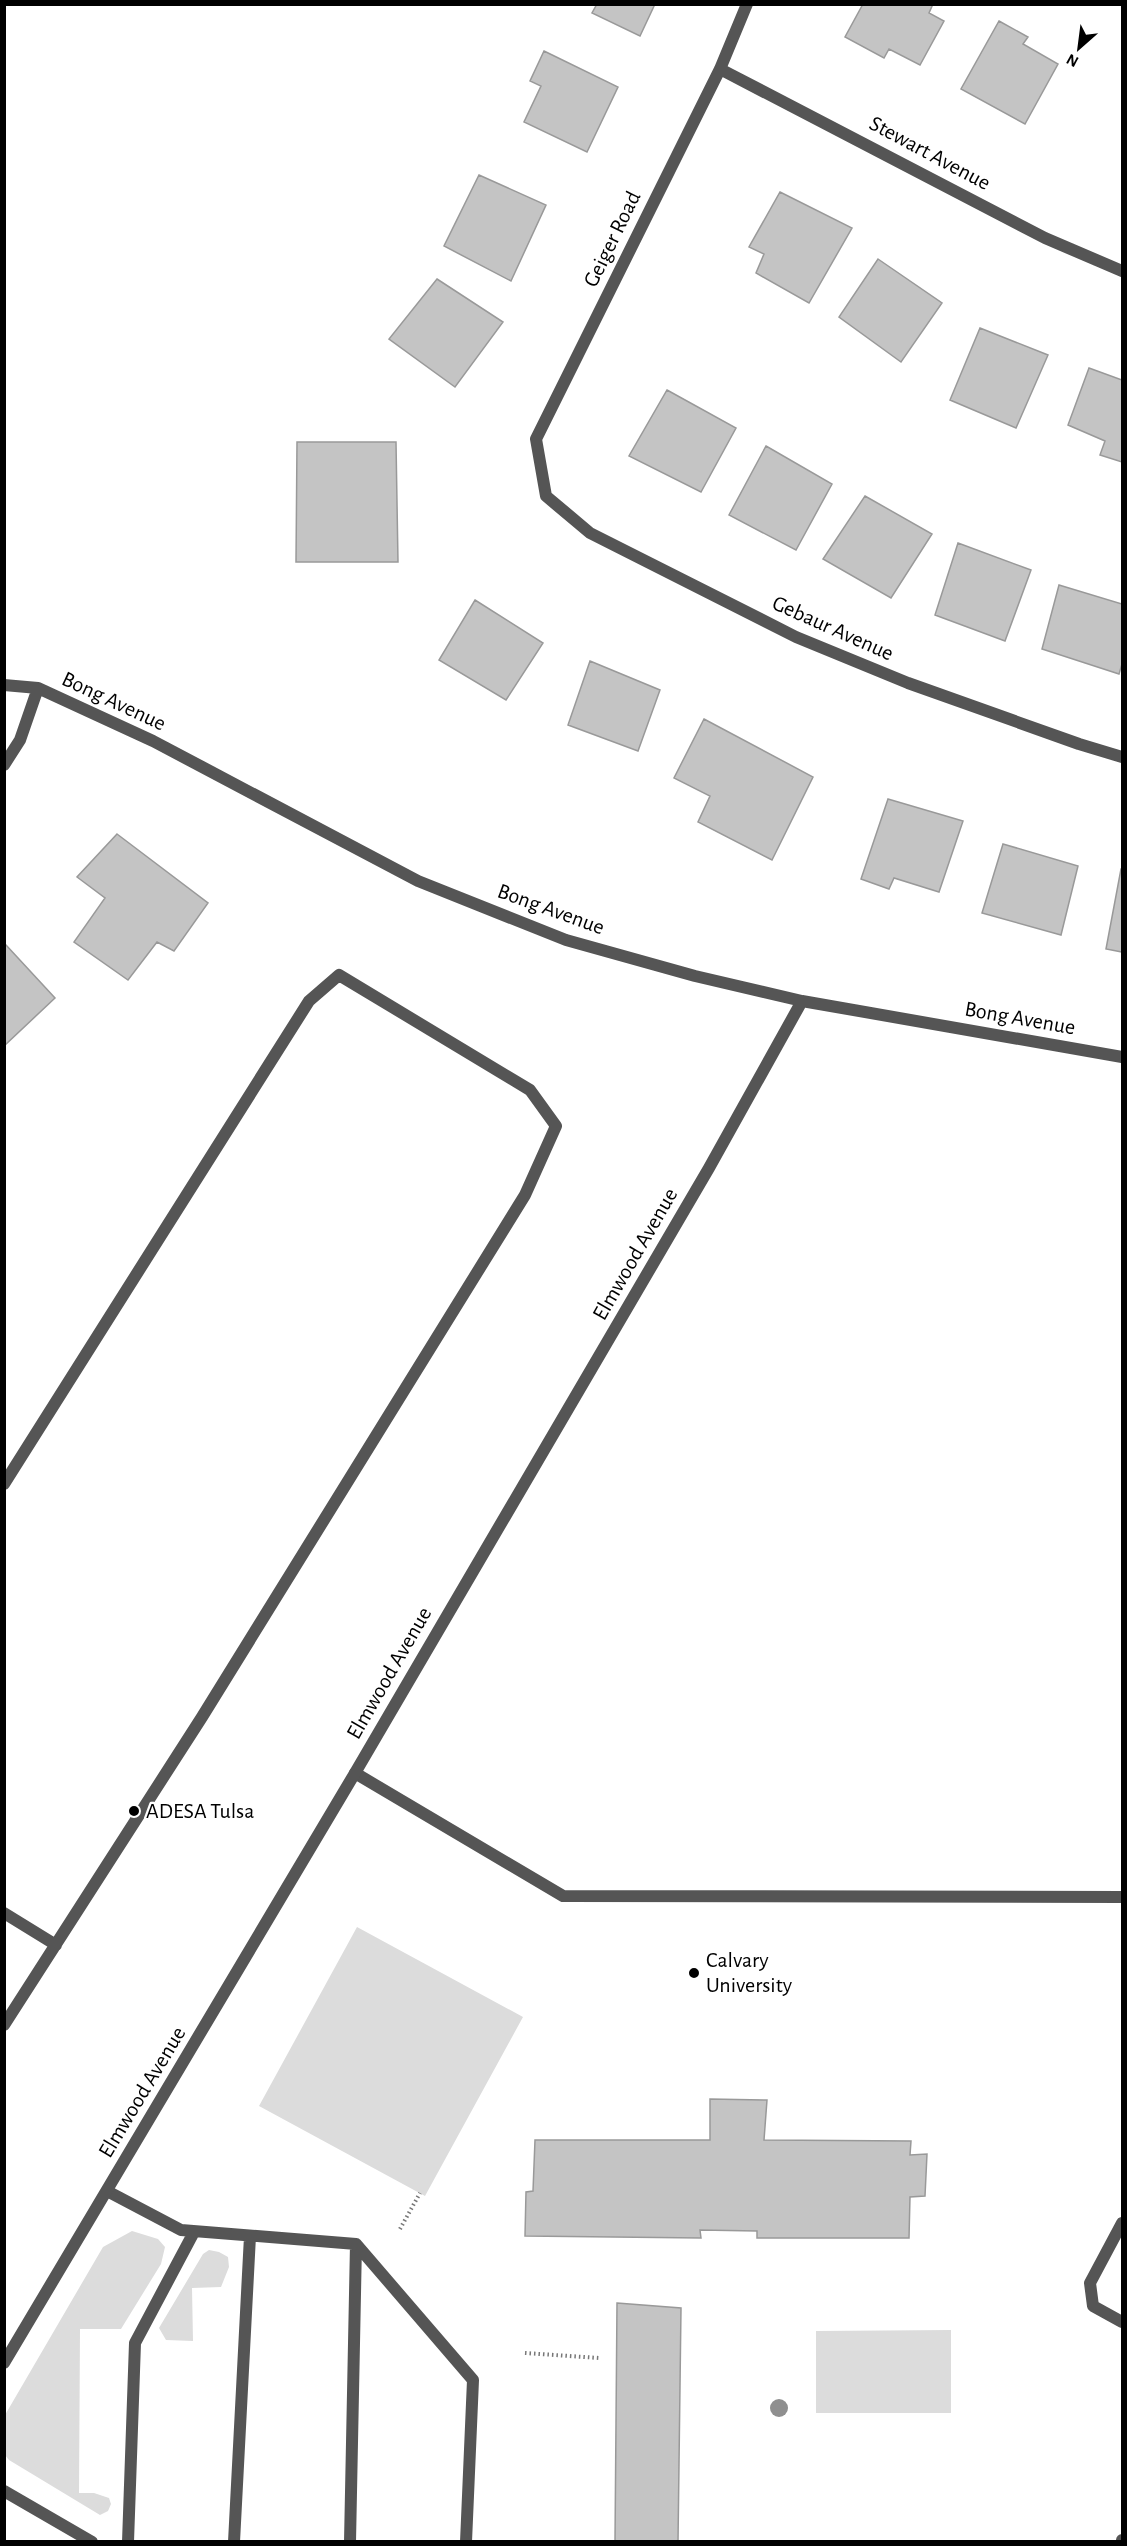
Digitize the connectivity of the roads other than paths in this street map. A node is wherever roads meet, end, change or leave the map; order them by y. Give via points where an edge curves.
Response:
1 (747, 4) edge
2 (720, 69) junction
3 (1122, 271) edge
4 (546, 496) joint
5 (4, 685) edge
6 (38, 688) junction
7 (1122, 757) edge
8 (4, 765) edge
9 (802, 1001) junction
10 (1122, 1057) edge
11 (4, 1484) edge
12 (356, 1773) junction
13 (1122, 1897) edge
14 (4, 1913) edge
15 (56, 1945) junction
16 (4, 2025) edge
17 (107, 2191) junction
18 (1122, 2223) edge
19 (194, 2232) junction
20 (250, 2236) junction
21 (356, 2244) junction
22 (1122, 2322) edge
23 (4, 2363) edge
24 (4, 2491) edge
25 (92, 2541) edge
26 (128, 2541) edge
27 (234, 2541) edge
28 (350, 2541) edge
29 (466, 2541) edge

1 - 2 street, Geiger Road
2 - 3 street, Stewart Avenue via 1045,238
2 - 4 street, Geiger Road via 536,439
4 - 7 street, Gebaur Avenue via 590,533 796,637 908,683
5 - 6 street, Bong Avenue
6 - 8 street via 20,740
6 - 9 street, Bong Avenue via 153,741 418,881 566,940
9 - 10 street, Bong Avenue
9 - 12 street, Elmwood Avenue via 709,1168
11 - 15 street via 309,1000 339,975 530,1090 556,1126 525,1195
12 - 13 street via 563,1896
12 - 17 street, Elmwood Avenue
14 - 15 street
15 - 16 street
17 - 19 street via 181,2230
17 - 23 street, Elmwood Avenue
18 - 22 street via 1090,2283 1093,2306
19 - 20 street
19 - 26 street via 135,2343
20 - 21 street
20 - 27 street
21 - 28 street
21 - 29 street via 473,2380
24 - 25 street

